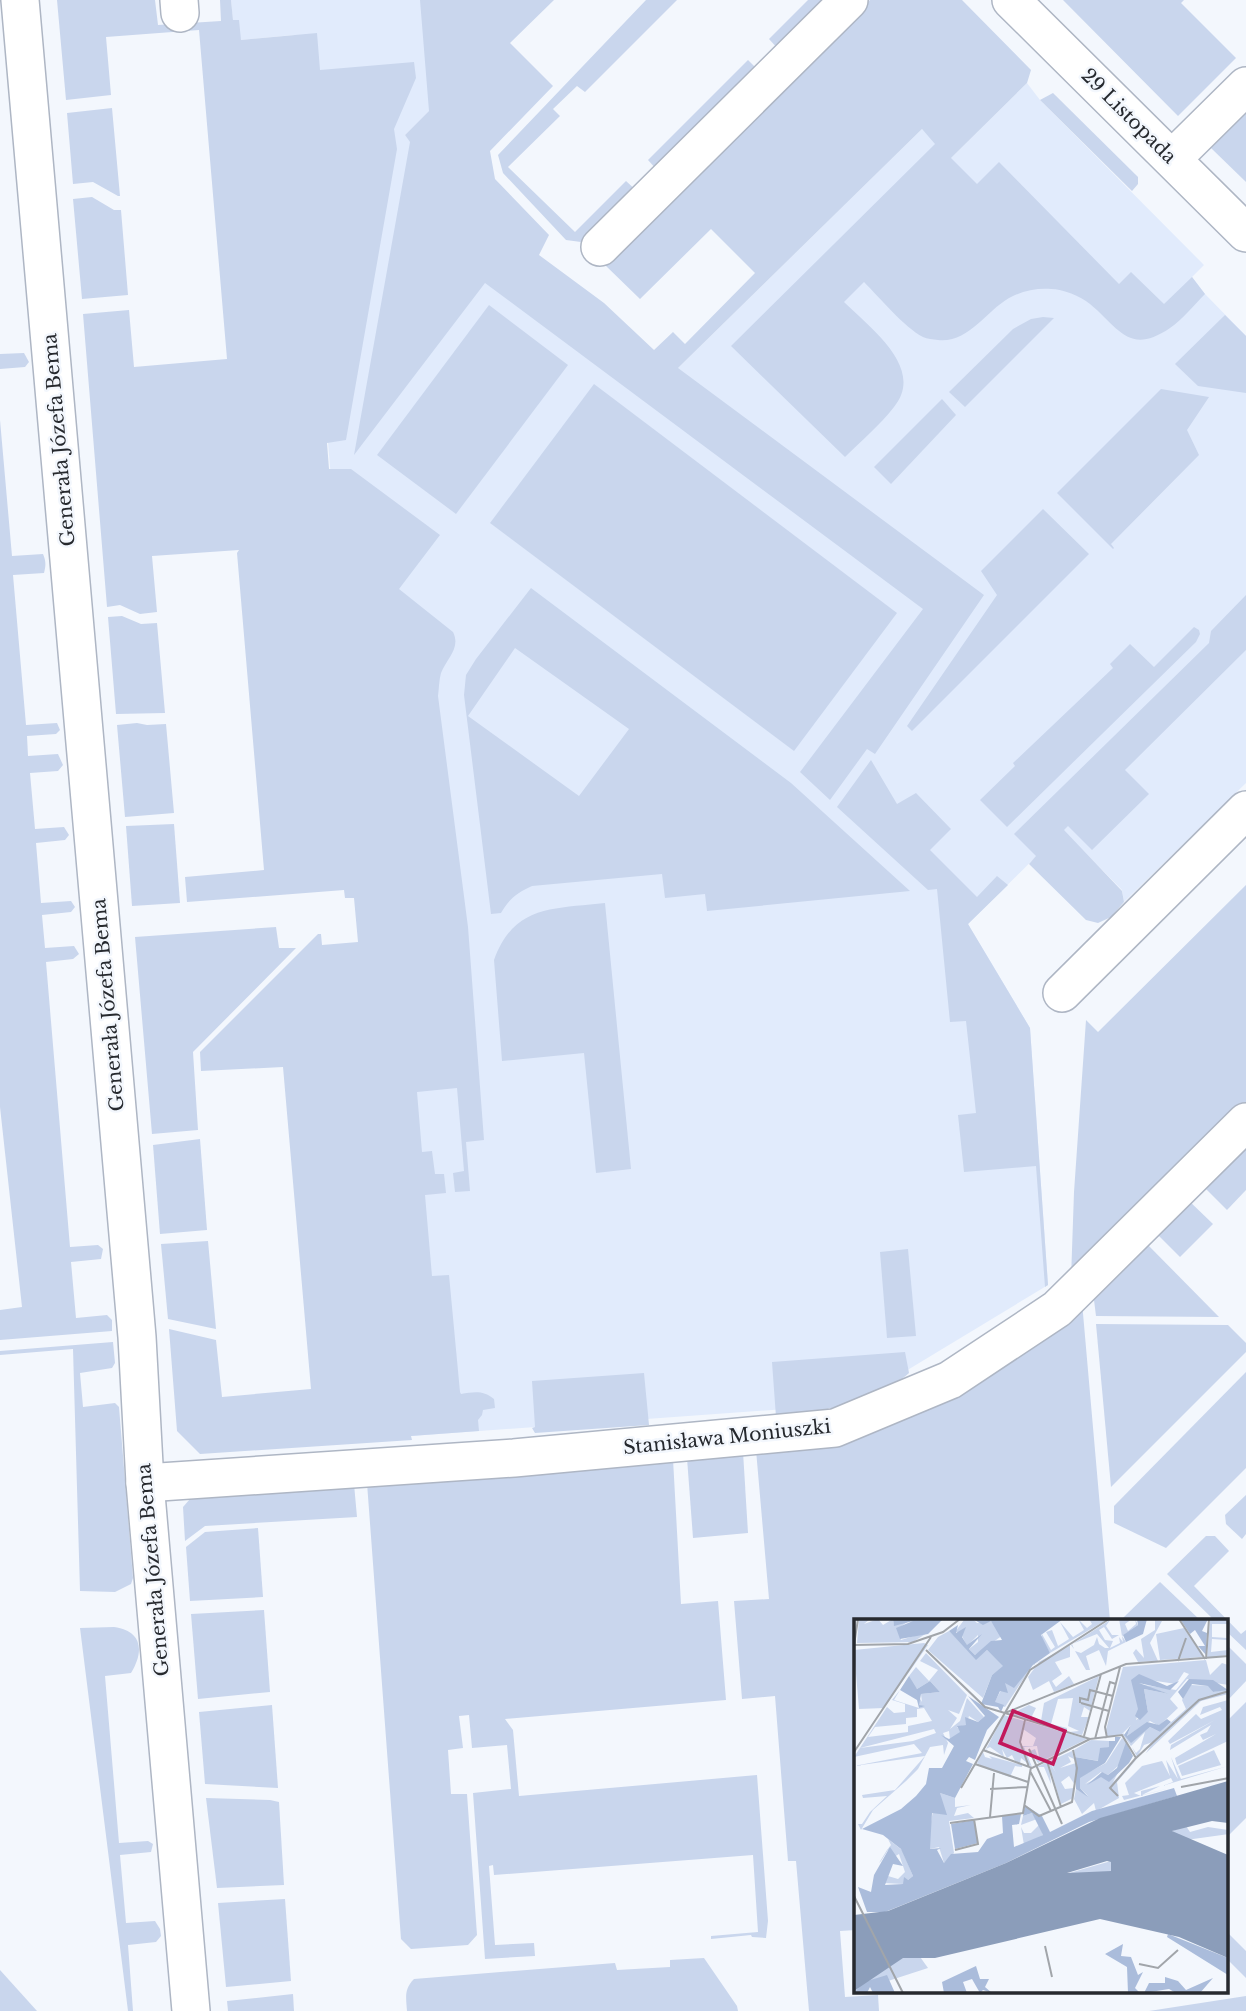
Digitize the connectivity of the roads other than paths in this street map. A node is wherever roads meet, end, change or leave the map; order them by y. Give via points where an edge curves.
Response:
1 (20, 0) edge
2 (849, 0) edge
3 (1011, 0) edge
4 (1246, 86) edge
5 (1172, 159) junction
6 (1243, 224) edge
7 (600, 247) dead end
8 (1246, 810) edge
9 (1062, 993) dead end
10 (1246, 1122) edge
11 (145, 1483) junction
12 (191, 2011) edge

1 - 11 street, Generała Józefa Bema via 135,1310
2 - 7 street
3 - 5 street, 29 Listopada
4 - 5 street
5 - 6 street, 29 Listopada
8 - 9 street
10 - 11 street, Stanisława Moniuszki via 1057,1308 950,1380 835,1428 514,1458
11 - 12 street, Generała Józefa Bema

